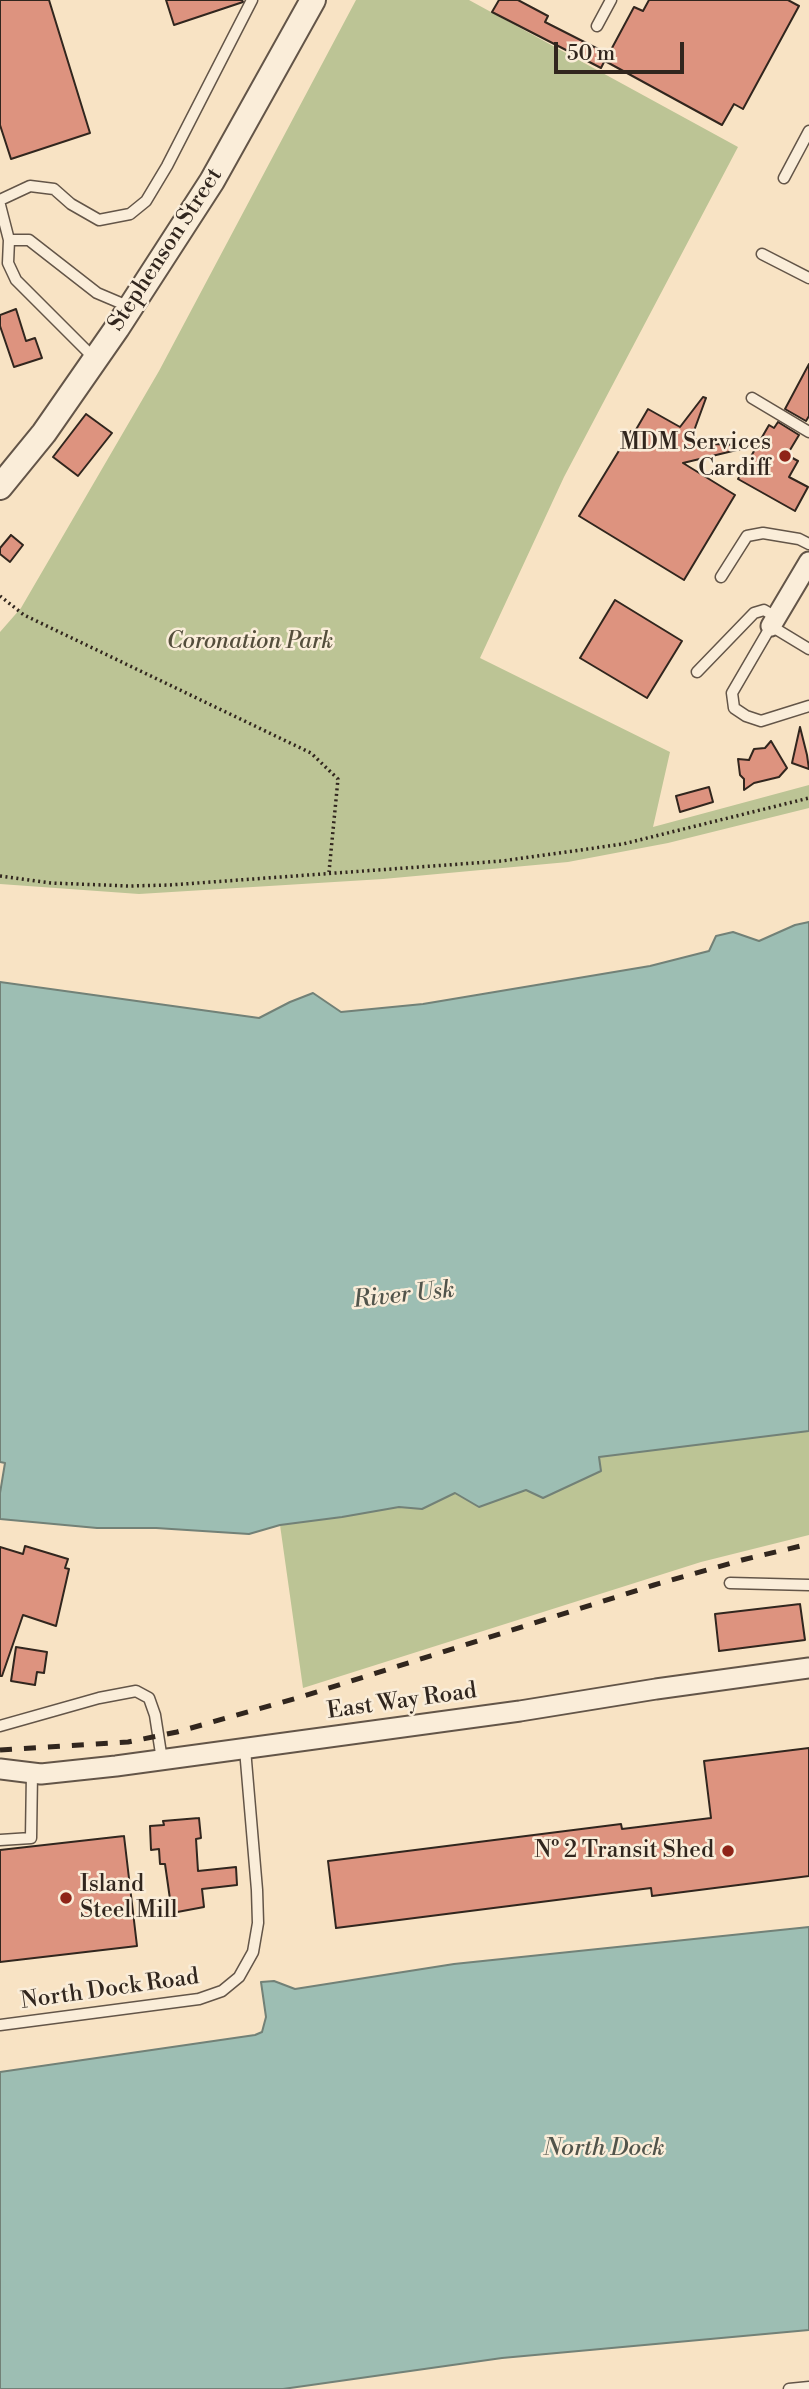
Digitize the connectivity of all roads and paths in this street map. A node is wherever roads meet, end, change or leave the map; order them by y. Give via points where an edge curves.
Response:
1 (252, 0) edge
2 (313, 0) edge
3 (611, 0) edge
4 (597, 26) dead end
5 (809, 131) edge
6 (784, 178) dead end
7 (0, 202) edge
8 (9, 240) junction
9 (762, 254) dead end
10 (809, 278) edge
11 (130, 307) junction
12 (95, 359) junction
13 (752, 398) dead end
14 (809, 432) edge
15 (0, 487) edge
16 (809, 544) edge
17 (809, 563) edge
18 (721, 577) dead end
19 (0, 596) edge
20 (773, 621) junction
21 (809, 649) edge
22 (697, 672) dead end
23 (809, 706) edge
24 (809, 798) edge
25 (329, 873) junction
26 (0, 876) edge
27 (730, 1583) dead end
28 (809, 1585) edge
29 (809, 1668) edge
30 (0, 1726) edge
31 (245, 1749) junction
32 (162, 1760) junction
33 (0, 1769) edge
34 (32, 1773) junction
35 (0, 1840) edge
36 (0, 2025) edge
37 (809, 2387) edge
38 (789, 2389) edge

1 - 7 lane via 167,166 146,201 130,214 99,220 54,189 30,186
2 - 11 street, Stephenson Street via 212,181
3 - 4 lane
5 - 6 lane
7 - 8 lane
8 - 11 lane via 29,240 97,293
8 - 12 lane via 8,263 16,280
9 - 10 lane
11 - 12 street, Stephenson Street
12 - 15 street, Stephenson Street
13 - 14 lane
16 - 18 lane via 799,538 763,533 747,536
17 - 20 street
19 - 25 path via 24,615 311,753 338,779
20 - 21 lane
20 - 22 lane via 764,610 754,613
20 - 23 lane via 732,693 734,708 761,721
24 - 25 path via 622,844 502,861
25 - 26 path via 130,887
27 - 28 lane
29 - 31 street, East Way Road
30 - 32 lane via 136,1691 149,1698
31 - 32 street, East Way Road
31 - 36 lane, North Dock Road via 258,1910 253,1952 239,1977 222,1991 199,1999
32 - 34 street, East Way Road
33 - 34 street, East Way Road
34 - 35 lane via 31,1838
37 - 38 lane

